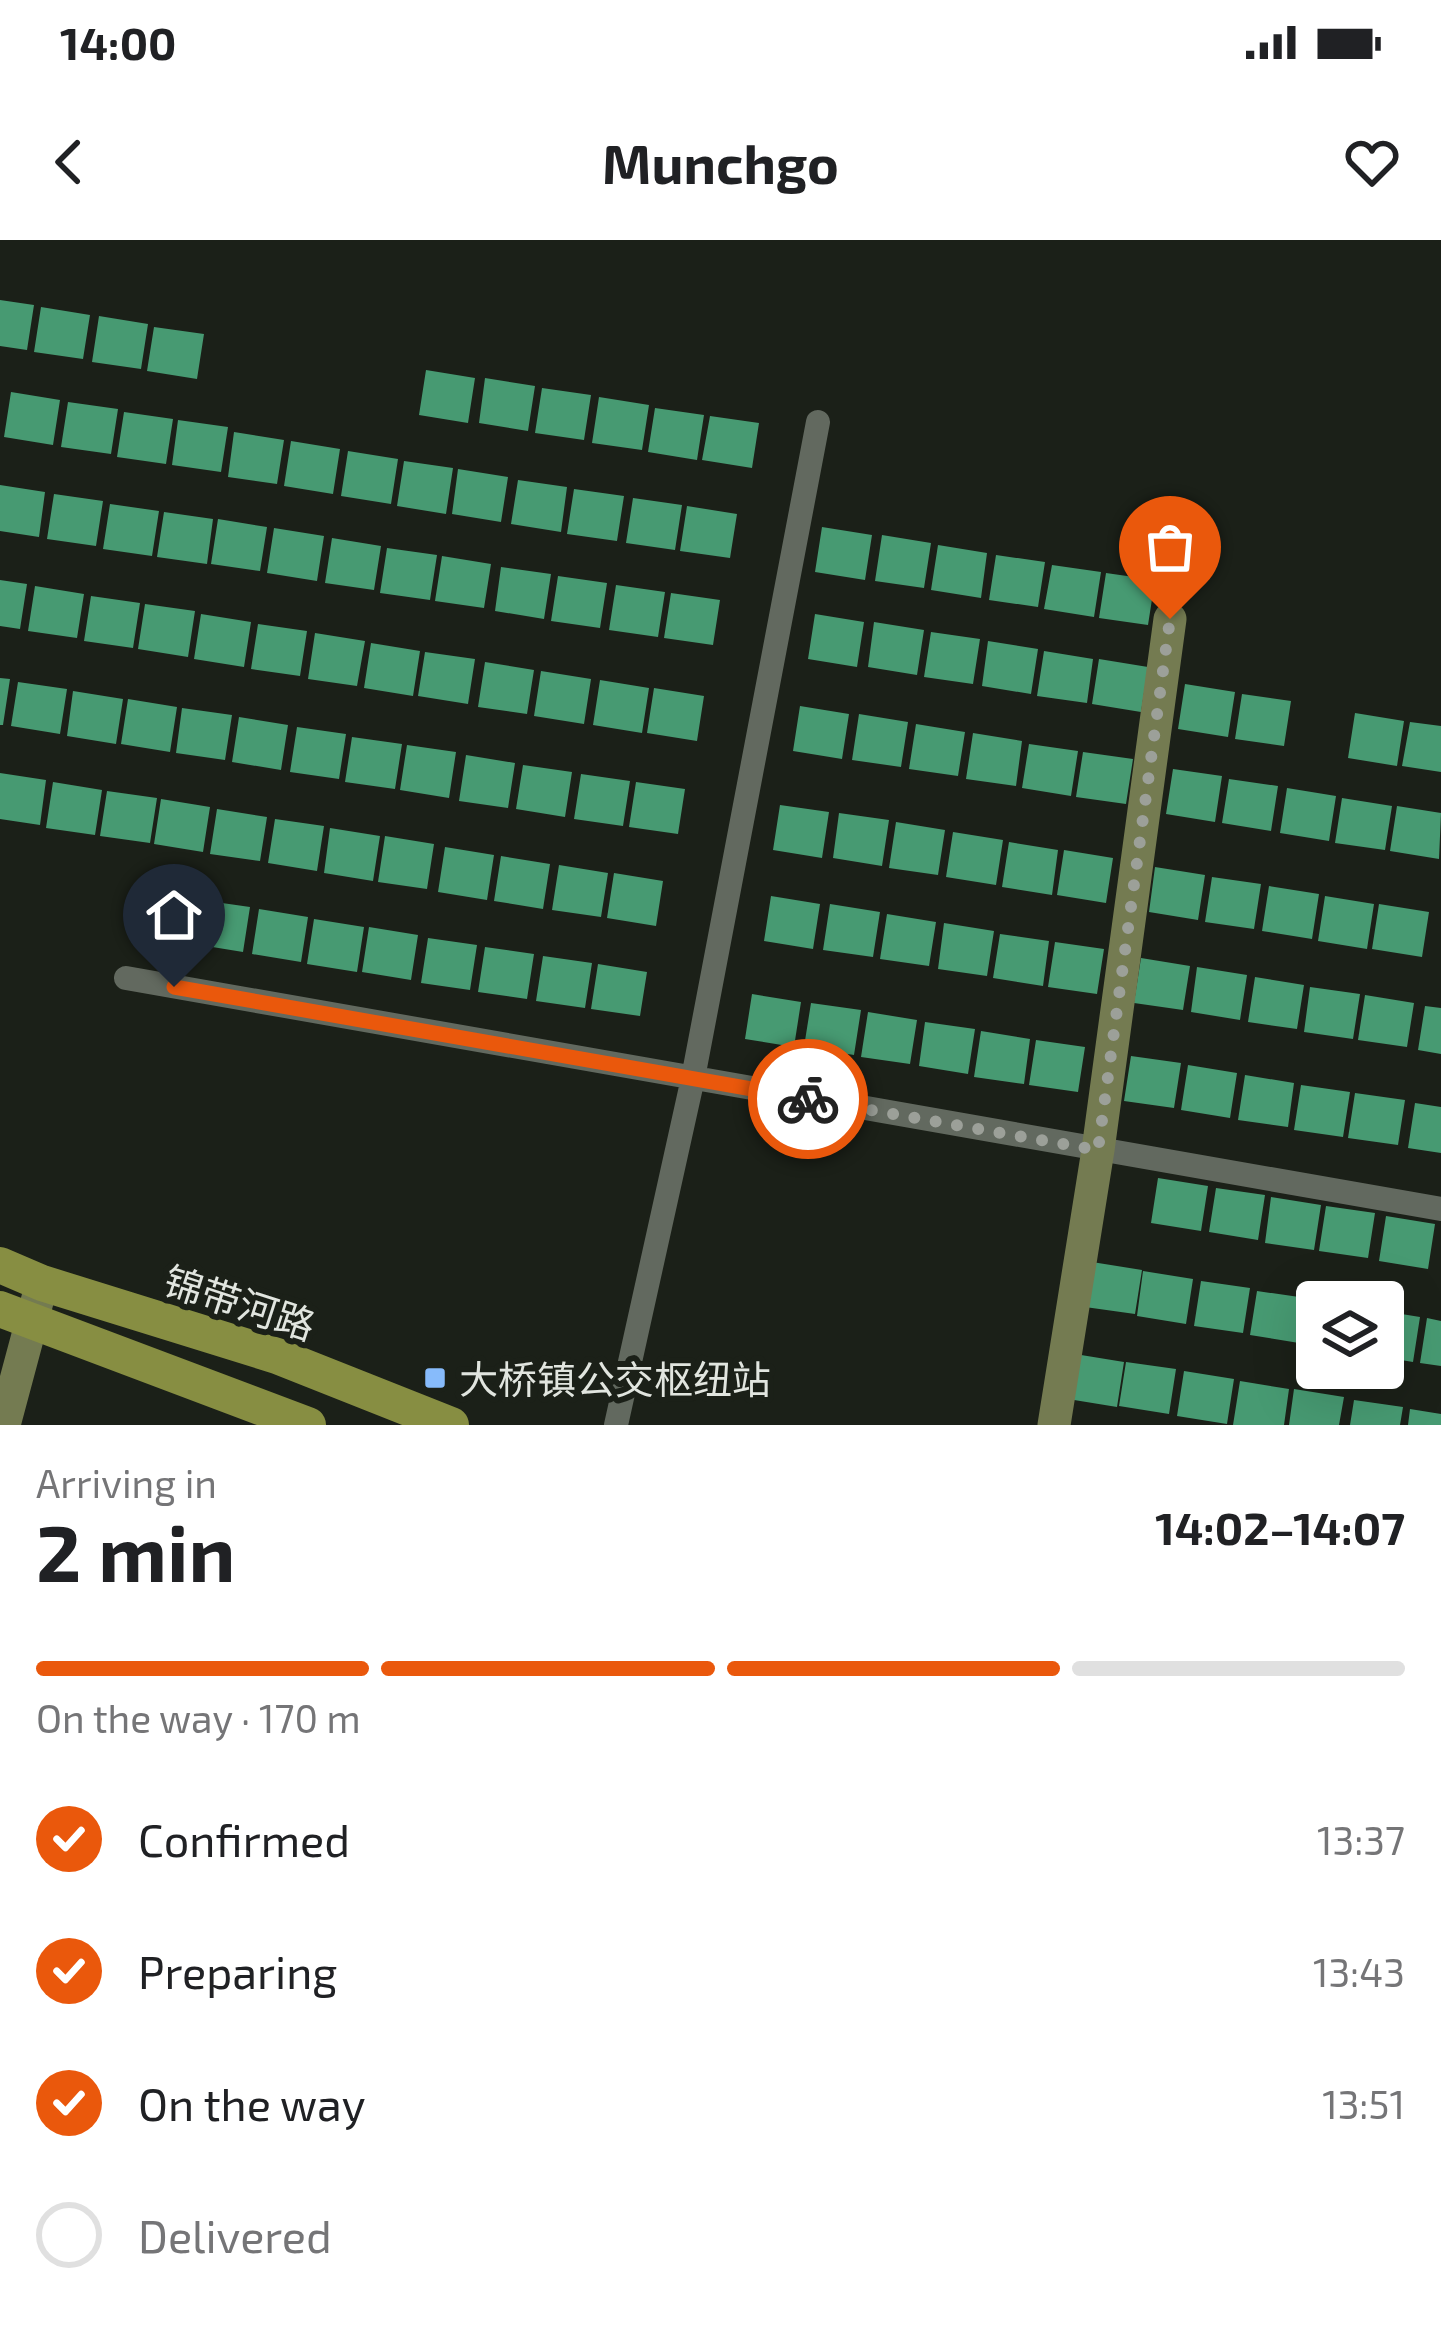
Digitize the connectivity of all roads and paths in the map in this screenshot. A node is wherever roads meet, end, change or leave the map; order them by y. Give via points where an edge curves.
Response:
1 (818, 422) dead end
2 (1170, 619) dead end
3 (126, 978) dead end
4 (693, 1078) junction
5 (1098, 1150) junction
6 (1441, 1209) edge
7 (0, 1265) edge
8 (43, 1282) junction
9 (15, 1316) edge
10 (4, 1425) edge
11 (308, 1425) edge
12 (451, 1425) edge
13 (616, 1425) edge
14 (1054, 1425) edge

1 - 4 street
2 - 5 street
3 - 4 street
4 - 5 street
4 - 13 street
5 - 6 street
5 - 14 street
7 - 8 main road, 锦带河路
8 - 9 street
8 - 12 main road, 锦带河路 via 277,1356
9 - 10 street
9 - 11 main road

